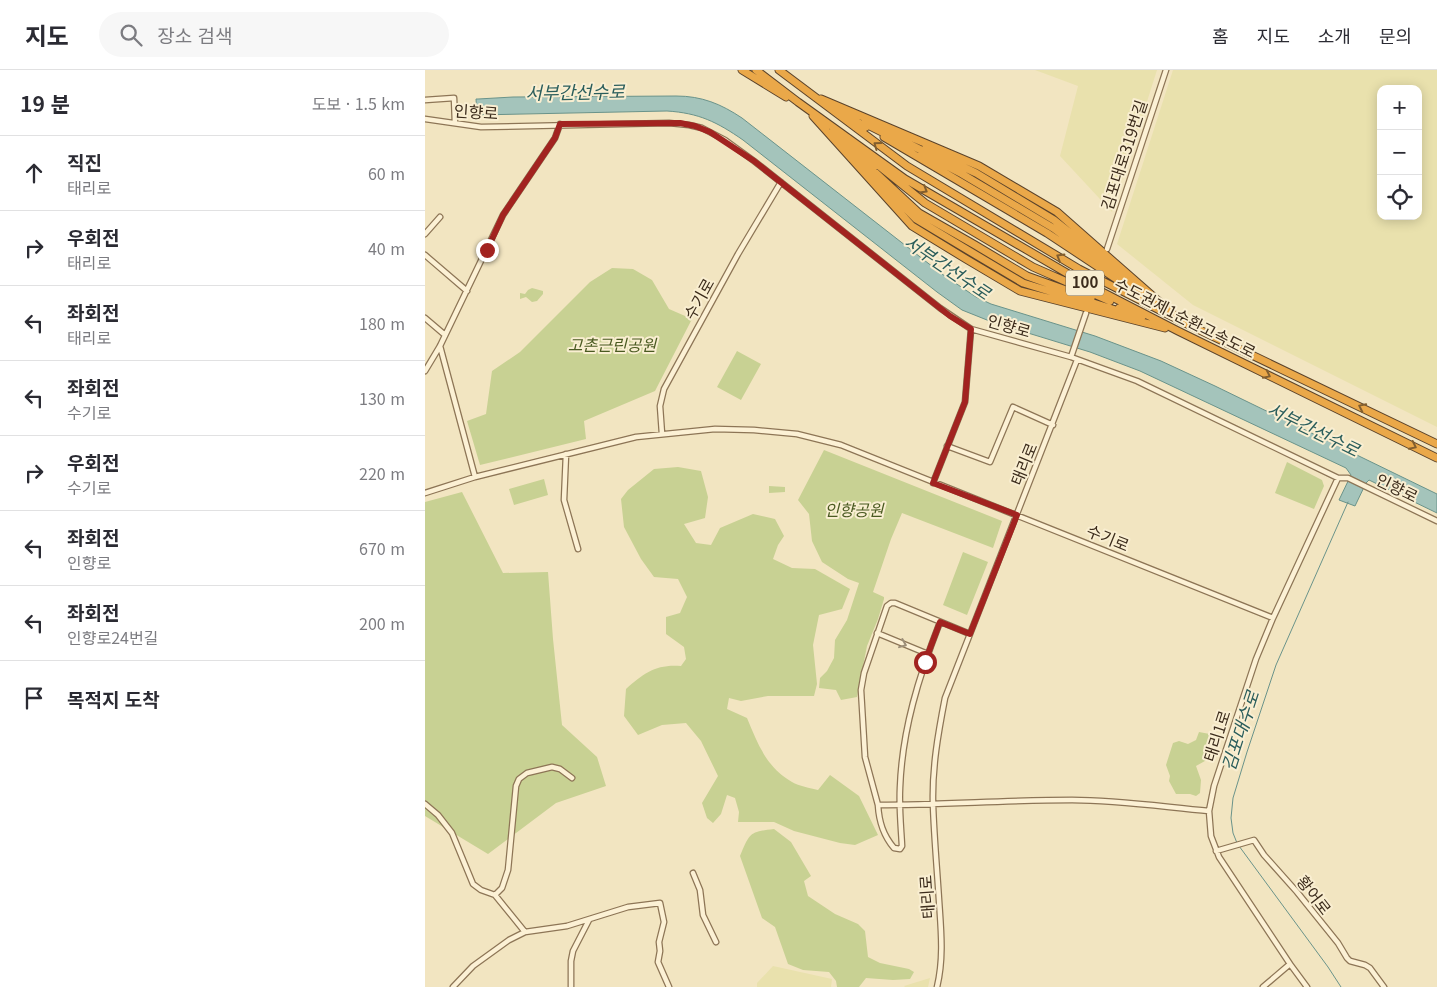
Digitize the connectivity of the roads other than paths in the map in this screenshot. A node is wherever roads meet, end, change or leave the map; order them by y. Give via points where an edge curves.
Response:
1 (741, 70) edge
2 (756, 70) edge
3 (779, 70) edge
4 (1166, 70) edge
5 (811, 95) junction
6 (425, 100) edge
7 (804, 106) junction
8 (425, 119) edge
9 (455, 124) junction
10 (560, 124) junction
11 (781, 182) junction
12 (440, 217) dead end
13 (425, 234) edge
14 (1107, 249) dead end
15 (425, 255) edge
16 (467, 291) junction
17 (1086, 313) dead end
18 (425, 318) edge
19 (1181, 321) junction
20 (971, 329) junction
21 (1178, 331) junction
22 (445, 335) junction
23 (440, 346) junction
24 (1071, 357) junction
25 (1077, 360) junction
26 (425, 371) edge
27 (1053, 425) junction
28 (661, 434) junction
29 (1437, 444) edge
30 (947, 446) junction
31 (566, 454) junction
32 (1437, 458) edge
33 (475, 477) junction
34 (1338, 478) junction
35 (933, 483) junction
36 (425, 493) edge
37 (1017, 515) junction
38 (1437, 521) edge
39 (578, 549) dead end
40 (1273, 618) junction
41 (940, 622) junction
42 (877, 634) junction
43 (970, 634) junction
44 (928, 654) junction
45 (572, 778) dead end
46 (425, 804) edge
47 (933, 804) junction
48 (878, 805) junction
49 (900, 805) junction
50 (1209, 812) junction
51 (1216, 851) junction
52 (693, 873) dead end
53 (495, 895) junction
54 (589, 920) junction
55 (525, 932) junction
56 (716, 942) dead end
57 (1289, 964) junction
58 (453, 987) edge
59 (571, 987) edge
60 (669, 987) edge
61 (937, 987) edge
62 (1263, 987) edge
63 (1307, 987) edge
64 (1384, 987) edge

1 - 7 highway
2 - 7 highway, 수도권제1순환고속도로 / 100
3 - 5 highway, 수도권제1순환고속도로 / 100
4 - 14 street, 김포대로319번길
5 - 19 highway
19 -> 5 highway, 수도권제1순환고속도로 / 100 via 1079,269 922,176
5 - 19 highway via 973,176 1051,223
5 - 19 highway via 979,166 1057,212
6 - 9 street via 454,98
7 -> 21 highway, 수도권제1순환고속도로 / 100 via 917,186 1077,279
7 - 21 highway via 925,203 1033,267
7 - 21 highway via 926,221 1026,280
7 - 21 highway via 912,226 974,264 1020,291
8 - 9 street, 인향로
9 - 10 street, 인향로 via 481,127
10 - 11 street, 인향로 via 669,123 695,126 717,136
10 - 16 street via 555,138 503,215
11 - 20 street, 인향로
11 - 28 street, 수기로 via 664,389 660,406
12 - 13 street
15 - 16 street
16 - 22 street
17 - 24 street
18 - 22 street
29 -> 19 highway, 수도권제1순환고속도로 / 100
20 - 24 street, 인향로
20 - 30 street via 965,402
21 -> 32 highway, 수도권제1순환고속도로 / 100
22 - 23 street
23 - 26 street
23 - 33 street
24 - 25 street, 인향로
25 - 27 street, 태리로
25 - 34 street, 인향로 via 1137,381
27 - 30 street via 1013,406 990,462
27 - 37 street, 태리로
28 - 31 street, 수기로 via 624,439
28 - 35 street, 수기로 via 734,429 797,434 841,445
30 - 35 street
31 - 33 street, 수기로
31 - 39 street via 564,500
33 - 36 street, 수기로
34 - 38 street, 인향로 via 1348,478
34 - 40 street, 태리1로
35 - 37 street, 수기로
37 - 40 street, 수기로
37 - 43 street, 태리로
40 - 50 street, 태리1로 via 1243,698
41 - 42 street via 892,603 887,606
41 - 43 street
41 - 44 street
42 -> 44 street
42 - 48 street via 860,698 865,757
43 - 47 street, 태리로 via 945,698 935,749
44 - 49 street via 907,725
45 - 53 street via 552,767 527,773 519,779 515,786 508,870 502,888
46 - 53 street via 447,825 473,884
47 - 49 street
47 - 50 street via 1073,800
47 - 61 street, 태리로 via 942,938 942,963
48 - 49 street
48 - 49 street via 879,821 885,836 896,849 902,846
50 - 51 street, 태리1로
51 - 57 street, 태리1로
51 - 64 street, 황어로 via 1254,840 1347,958 1370,968
52 - 56 street via 700,890 703,914
53 - 55 street
54 - 55 street
54 - 59 street via 572,956
54 - 60 street via 628,907 660,903 664,922 658,962
55 - 58 street via 473,966
57 - 62 street
57 - 63 street, 태리1로

